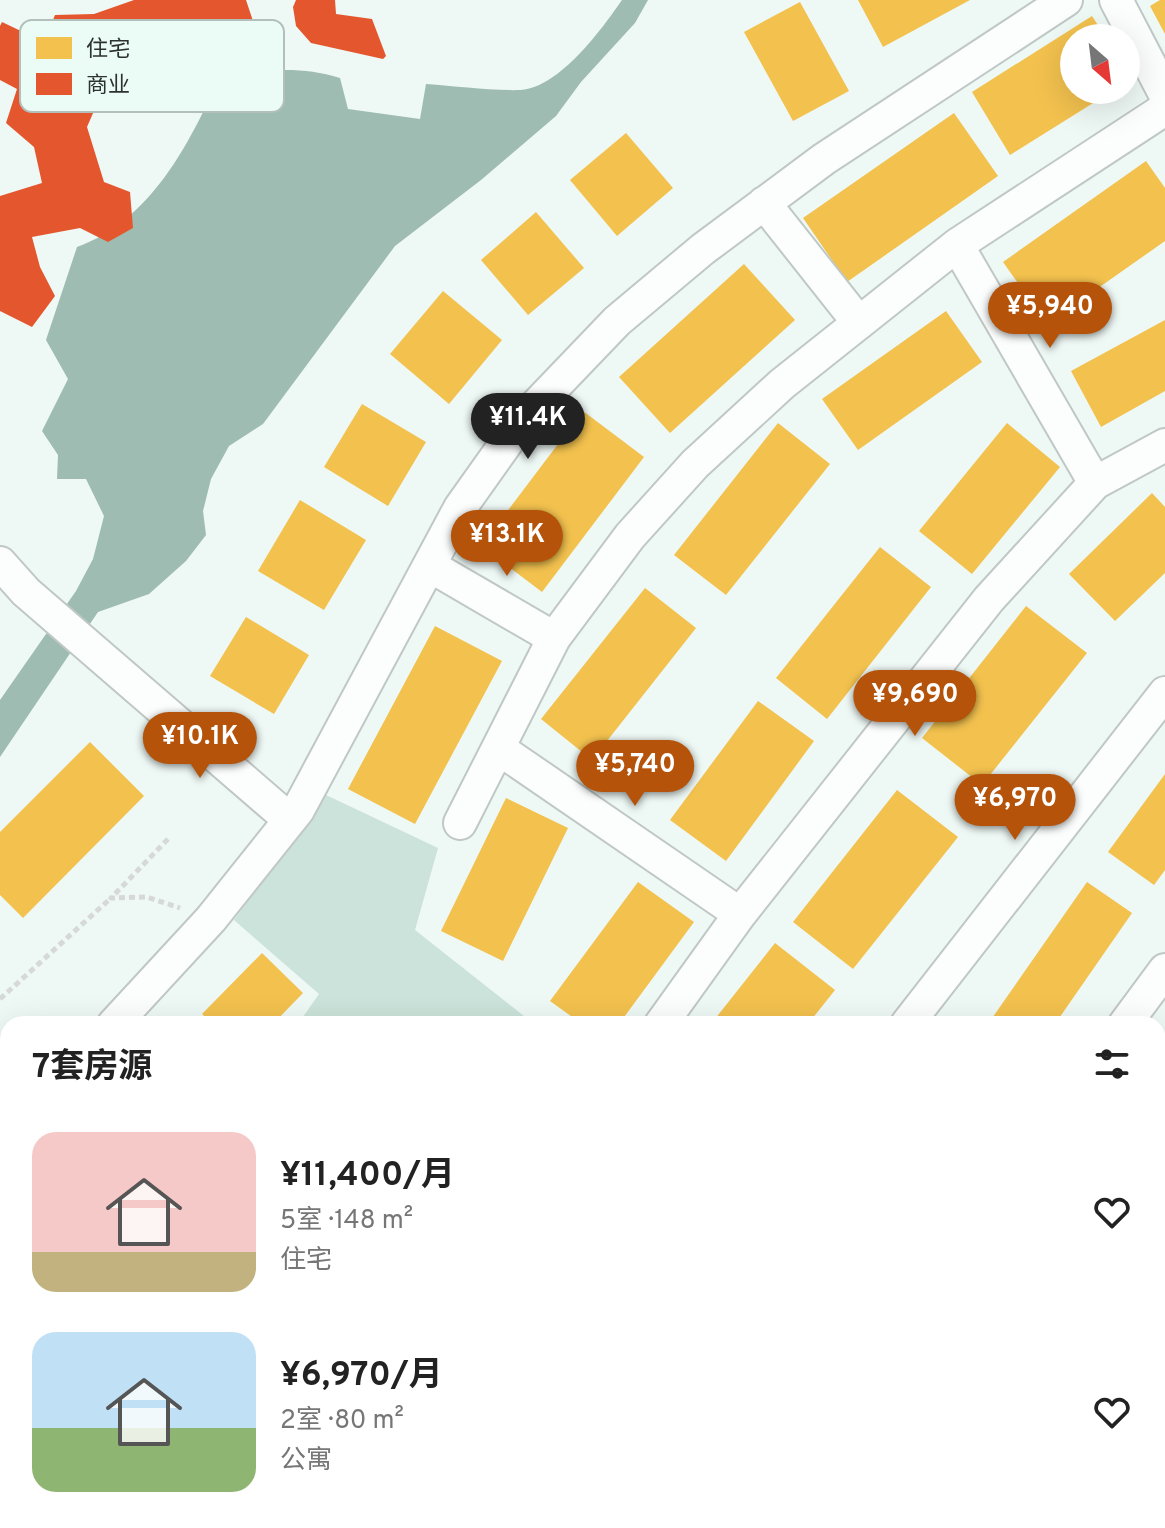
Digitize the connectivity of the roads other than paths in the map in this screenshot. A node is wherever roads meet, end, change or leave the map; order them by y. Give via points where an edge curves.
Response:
1 (1066, 0) edge
2 (1116, 0) edge
3 (1165, 94) edge
4 (1165, 109) edge
5 (764, 203) junction
6 (957, 245) junction
7 (859, 323) junction
8 (1165, 445) edge
9 (1095, 483) junction
10 (0, 563) edge
11 (432, 567) junction
12 (554, 638) junction
13 (1165, 693) edge
14 (498, 748) junction
15 (290, 820) junction
16 (460, 823) dead end
17 (740, 914) junction
18 (1165, 970) edge
19 (121, 1016) edge
20 (667, 1016) edge
21 (913, 1016) edge
22 (1131, 1016) edge

1 - 5 street
2 - 3 street
4 - 6 street
5 - 7 street
5 - 11 street via 617,321 524,418 460,508
6 - 7 street
6 - 9 street
7 - 12 street via 695,464 630,536
8 - 9 street
9 - 17 street via 989,599
10 - 15 street via 26,592
11 - 12 street
11 - 15 street
12 - 14 street
13 - 21 street
14 - 16 street
14 - 17 street
15 - 19 street via 211,919
17 - 20 street
18 - 22 street

